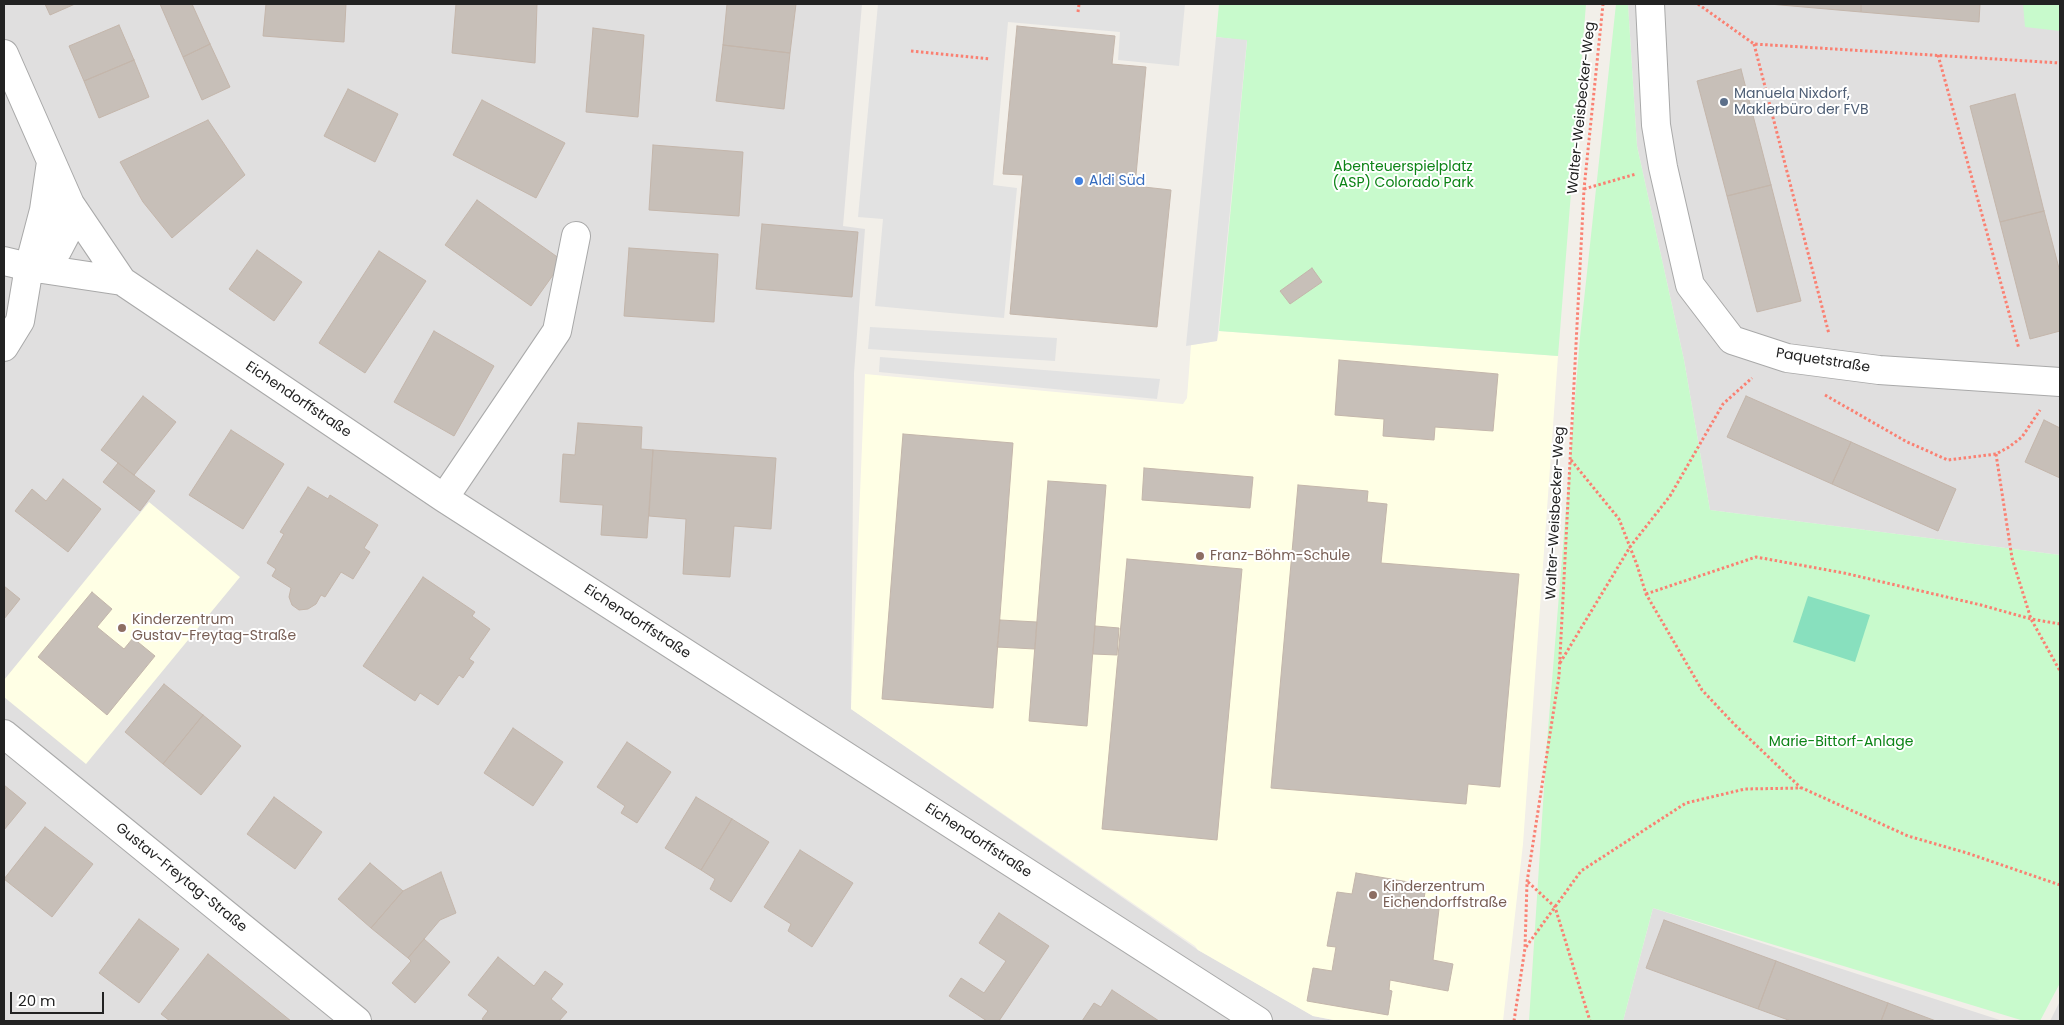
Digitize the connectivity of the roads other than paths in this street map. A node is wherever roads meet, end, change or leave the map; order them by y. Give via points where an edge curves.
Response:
1 (1650, 4) edge
2 (4, 54) edge
3 (51, 162) junction
4 (70, 204) junction
5 (576, 236) dead end
6 (16, 264) edge
7 (122, 281) junction
8 (4, 347) edge
9 (2060, 382) edge
10 (444, 498) junction
11 (4, 734) edge
12 (358, 1021) edge
13 (1258, 1021) edge

1 - 9 street, Paquetstraße via 1656,125 1690,284 1732,340 1788,358 1871,369
2 - 3 street
3 - 4 street
3 - 6 street via 44,210
4 - 6 street via 68,230 57,251
4 - 7 street
5 - 10 street via 557,331
6 - 7 street, Eichendorffstraße
6 - 8 street via 20,321
7 - 10 street, Eichendorffstraße
10 - 13 street, Eichendorffstraße
11 - 12 street, Gustav-Freytag-Straße

